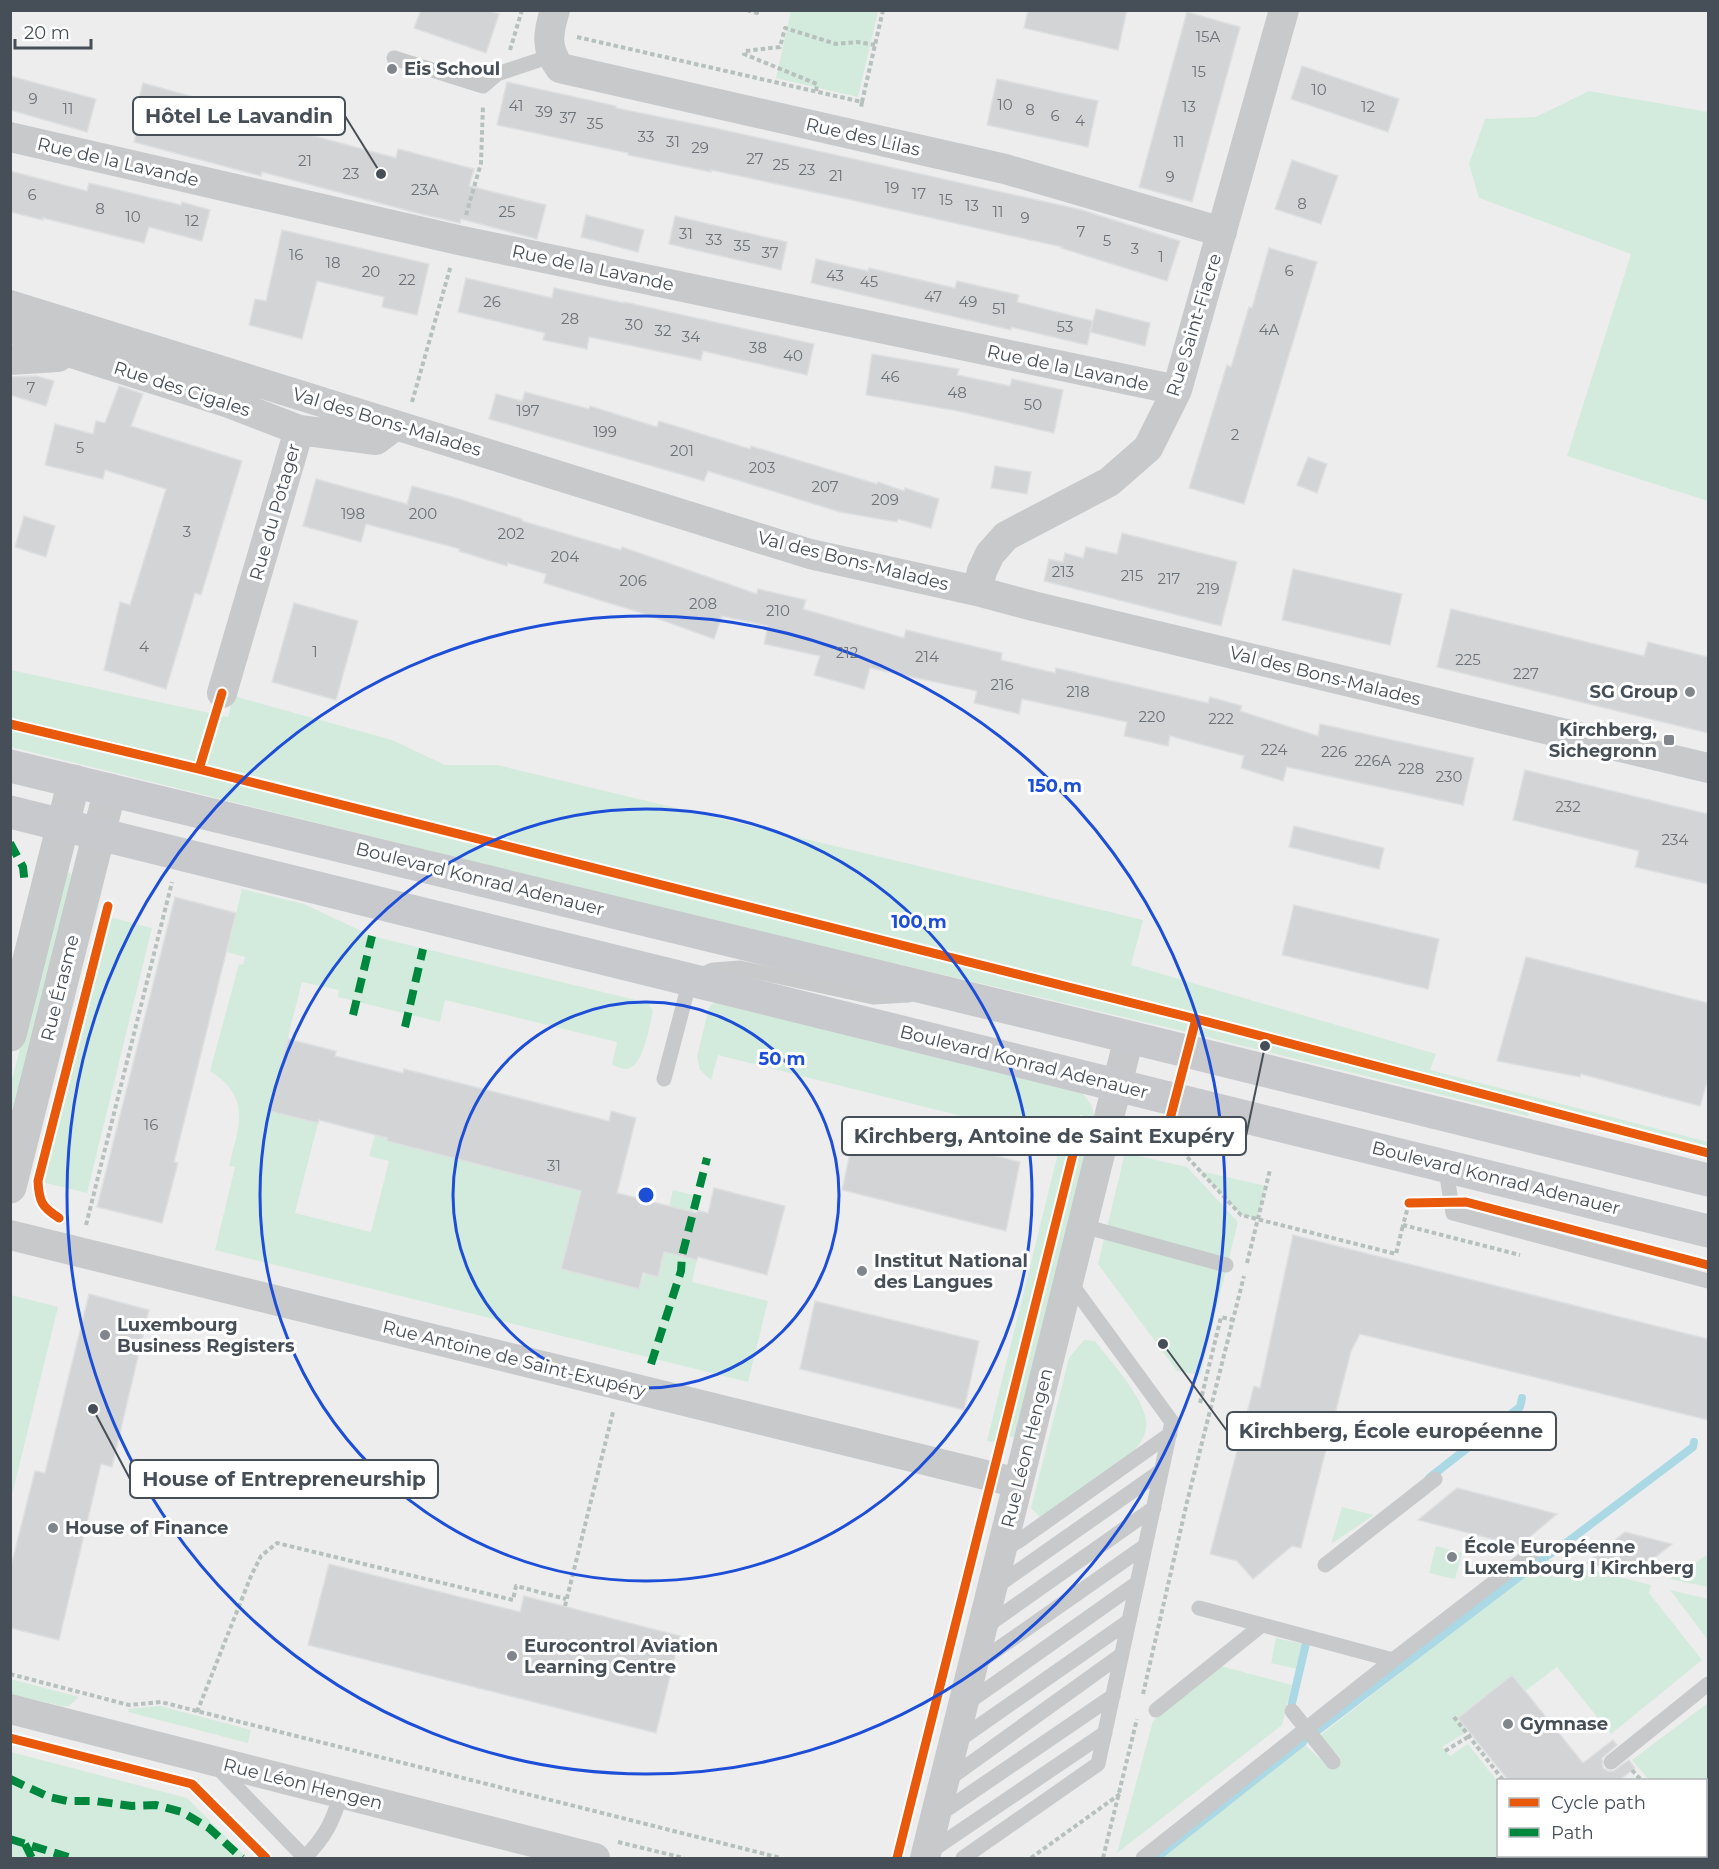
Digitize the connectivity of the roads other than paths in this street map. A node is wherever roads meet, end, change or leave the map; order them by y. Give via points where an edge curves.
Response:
1 (1284, 10) edge
2 (552, 33) edge
3 (394, 58) dead end
4 (10, 137) edge
5 (1222, 232) junction
6 (10, 305) edge
7 (10, 327) edge
8 (65, 351) junction
9 (10, 360) edge
10 (1177, 390) junction
11 (403, 418) junction
12 (299, 430) junction
13 (978, 591) junction
14 (222, 693) dead end
15 (10, 766) edge
16 (1708, 768) edge
17 (74, 781) junction
18 (110, 790) junction
19 (10, 812) edge
20 (63, 825) junction
21 (99, 834) junction
22 (690, 980) junction
23 (950, 993) junction
24 (10, 1035) edge
25 (1129, 1037) junction
26 (664, 1079) dead end
27 (1117, 1085) junction
28 (1445, 1165) junction
29 (1708, 1180) edge
30 (10, 1187) edge
31 (1083, 1226) junction
32 (1708, 1230) edge
33 (10, 1235) edge
34 (1226, 1265) dead end
35 (1068, 1281) junction
36 (1708, 1281) edge
37 (1170, 1434) junction
38 (1161, 1471) junction
39 (1435, 1479) dead end
40 (1018, 1483) junction
41 (1154, 1508) junction
42 (1145, 1546) junction
43 (1002, 1551) junction
44 (1532, 1553) dead end
45 (1325, 1565) dead end
46 (1137, 1583) junction
47 (992, 1590) junction
48 (1199, 1608) dead end
49 (1129, 1621) junction
50 (1262, 1625) junction
51 (982, 1628) junction
52 (1121, 1655) junction
53 (1394, 1660) junction
54 (972, 1667) junction
55 (1708, 1684) edge
56 (1113, 1696) junction
57 (963, 1705) junction
58 (10, 1708) edge
59 (1156, 1710) dead end
60 (1292, 1711) dead end
61 (1306, 1729) junction
62 (1105, 1733) junction
63 (953, 1744) junction
64 (211, 1760) junction
65 (1333, 1762) dead end
66 (1611, 1762) dead end
67 (944, 1783) junction
68 (340, 1793) junction
69 (935, 1818) junction
70 (925, 1857) edge
71 (305, 1858) edge
72 (596, 1858) edge
73 (963, 1858) edge
74 (1143, 1858) edge

1 - 5 street, Rue Saint-Fiacre
2 - 3 lane via 483,86
2 - 5 street, Rue des Lilas via 560,68 1005,169
4 - 10 street, Rue de la Lavande via 458,240
5 - 10 street, Rue Saint-Fiacre
6 - 11 street, Val des Bons-Malades
7 - 8 street, Rue des Cigales
8 - 9 street via 58,357
8 - 12 street, Rue des Cigales via 229,403
10 - 13 street, Rue Saint-Fiacre via 1148,448 1109,482 1006,536 990,554
11 - 12 street, Rue du Potager via 376,440
11 - 13 street, Val des Bons-Malades via 810,554
12 - 14 street, Rue du Potager
13 - 16 street, Val des Bons-Malades
15 - 17 main road, Boulevard Konrad Adenauer
17 - 18 main road, Boulevard Konrad Adenauer
17 - 20 street, Rue Érasme
18 - 21 street, Rue Érasme
18 - 23 main road, Boulevard Konrad Adenauer
19 - 20 main road, Boulevard Konrad Adenauer
20 - 21 main road, Boulevard Konrad Adenauer
20 - 24 street, Rue Érasme
21 - 22 main road, Boulevard Konrad Adenauer
21 - 30 street, Rue Érasme
22 - 23 lane, Boulevard Konrad Adenauer via 713,970 740,968 873,997
22 - 26 lane
22 - 27 main road, Boulevard Konrad Adenauer
23 - 25 main road, Boulevard Konrad Adenauer
25 - 27 street, Rue Léon Hengen
25 - 29 main road, Boulevard Konrad Adenauer
27 - 28 main road, Boulevard Konrad Adenauer
27 - 31 street, Rue Léon Hengen
28 - 32 main road, Boulevard Konrad Adenauer
28 - 36 lane via 1453,1213
31 - 34 lane
31 - 35 street, Rue Léon Hengen
33 - 40 street, Rue Antoine de Saint-Exupéry
35 - 37 lane via 1172,1422
35 - 40 street, Rue Léon Hengen
37 - 38 lane
37 - 43 lane
38 - 41 lane
38 - 47 lane
39 - 45 lane
40 - 43 street, Rue Léon Hengen
41 - 42 lane
41 - 51 lane
42 - 46 lane
42 - 54 lane
43 - 47 street, Rue Léon Hengen
44 - 53 lane
46 - 49 lane
46 - 57 lane
47 - 51 street, Rue Léon Hengen
48 - 50 lane
49 - 52 lane
49 - 63 lane
50 - 53 lane
50 - 59 lane
51 - 54 street, Rue Léon Hengen
52 - 56 lane
52 - 67 lane
53 - 61 lane
54 - 57 street, Rue Léon Hengen
55 - 66 lane
56 - 62 lane
56 - 69 lane
57 - 63 street, Rue Léon Hengen
58 - 64 street, Rue Léon Hengen
60 - 61 lane
61 - 65 lane
61 - 74 lane
62 - 70 lane
62 - 73 lane via 1098,1764
63 - 67 street, Rue Léon Hengen
64 - 68 street, Rue Léon Hengen
64 - 71 lane
67 - 69 street, Rue Léon Hengen
68 - 71 lane via 328,1831
68 - 72 street, Rue Léon Hengen
69 - 70 street, Rue Léon Hengen

